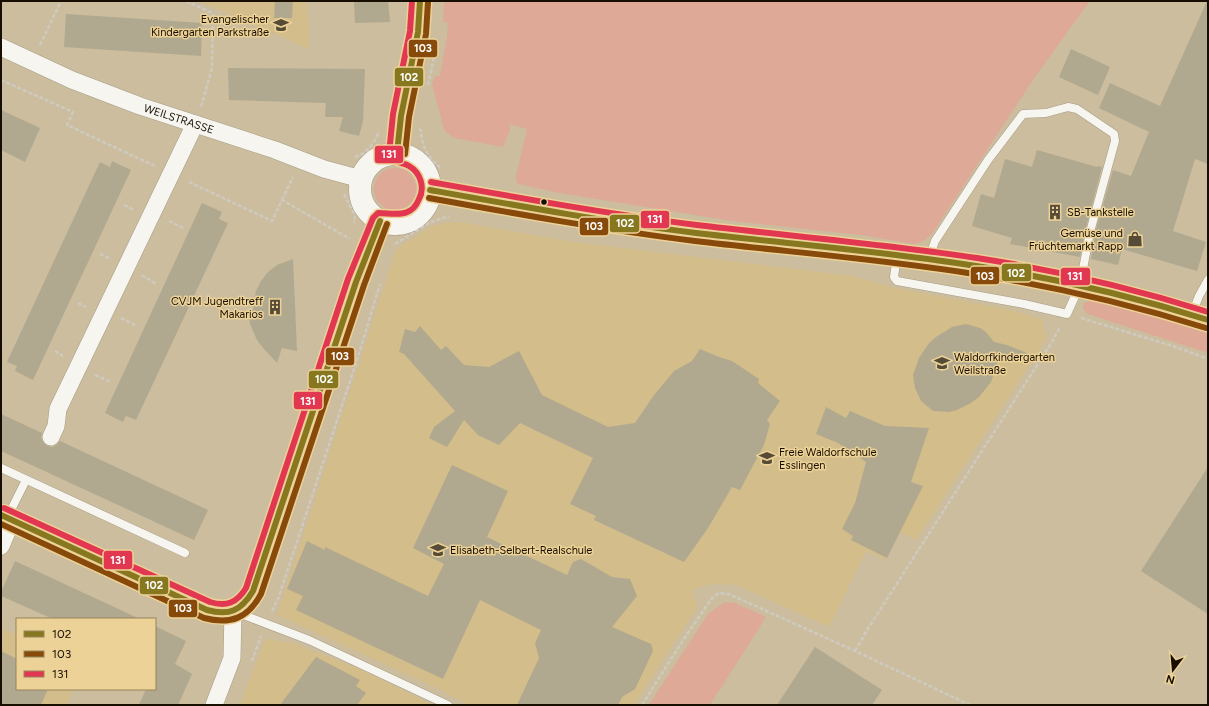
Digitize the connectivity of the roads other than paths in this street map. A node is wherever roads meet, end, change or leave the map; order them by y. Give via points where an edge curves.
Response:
1 (420, 1) edge
2 (1, 48) edge
3 (195, 124) junction
4 (397, 153) junction
5 (361, 179) junction
6 (430, 190) junction
7 (380, 221) junction
8 (897, 255) junction
9 (929, 259) junction
10 (1208, 280) edge
11 (1080, 285) junction
12 (1200, 317) edge
13 (51, 437) dead end
14 (1, 468) edge
15 (26, 480) junction
16 (7, 518) edge
17 (1, 546) edge
18 (185, 553) dead end
19 (233, 611) junction
20 (214, 705) edge
21 (448, 705) edge

1 - 4 street via 418,32 401,116
2 - 3 street, WEILSTRASSE via 114,97
3 - 5 street, WEILSTRASSE via 324,169
3 - 13 street via 58,409 56,426
4 - 5 street via 375,160 367,167
4 - 6 street via 410,157 421,165 428,177
5 - 7 street via 360,194 364,209
6 - 7 street via 425,208 412,220 396,224
6 - 8 street via 688,232
7 - 19 street via 253,592 245,603
8 - 9 street
8 - 11 lane via 894,277 897,281 1067,314
9 - 11 street
9 - 11 lane via 935,241 988,160 1023,114 1046,113 1071,106 1112,133 1115,138 1090,232
10 - 12 lane via 1199,296
11 - 12 street
14 - 15 lane
15 - 16 lane
15 - 18 lane
16 - 17 street
16 - 19 street via 207,610 222,613
19 - 20 street via 232,658
19 - 21 lane via 309,640

